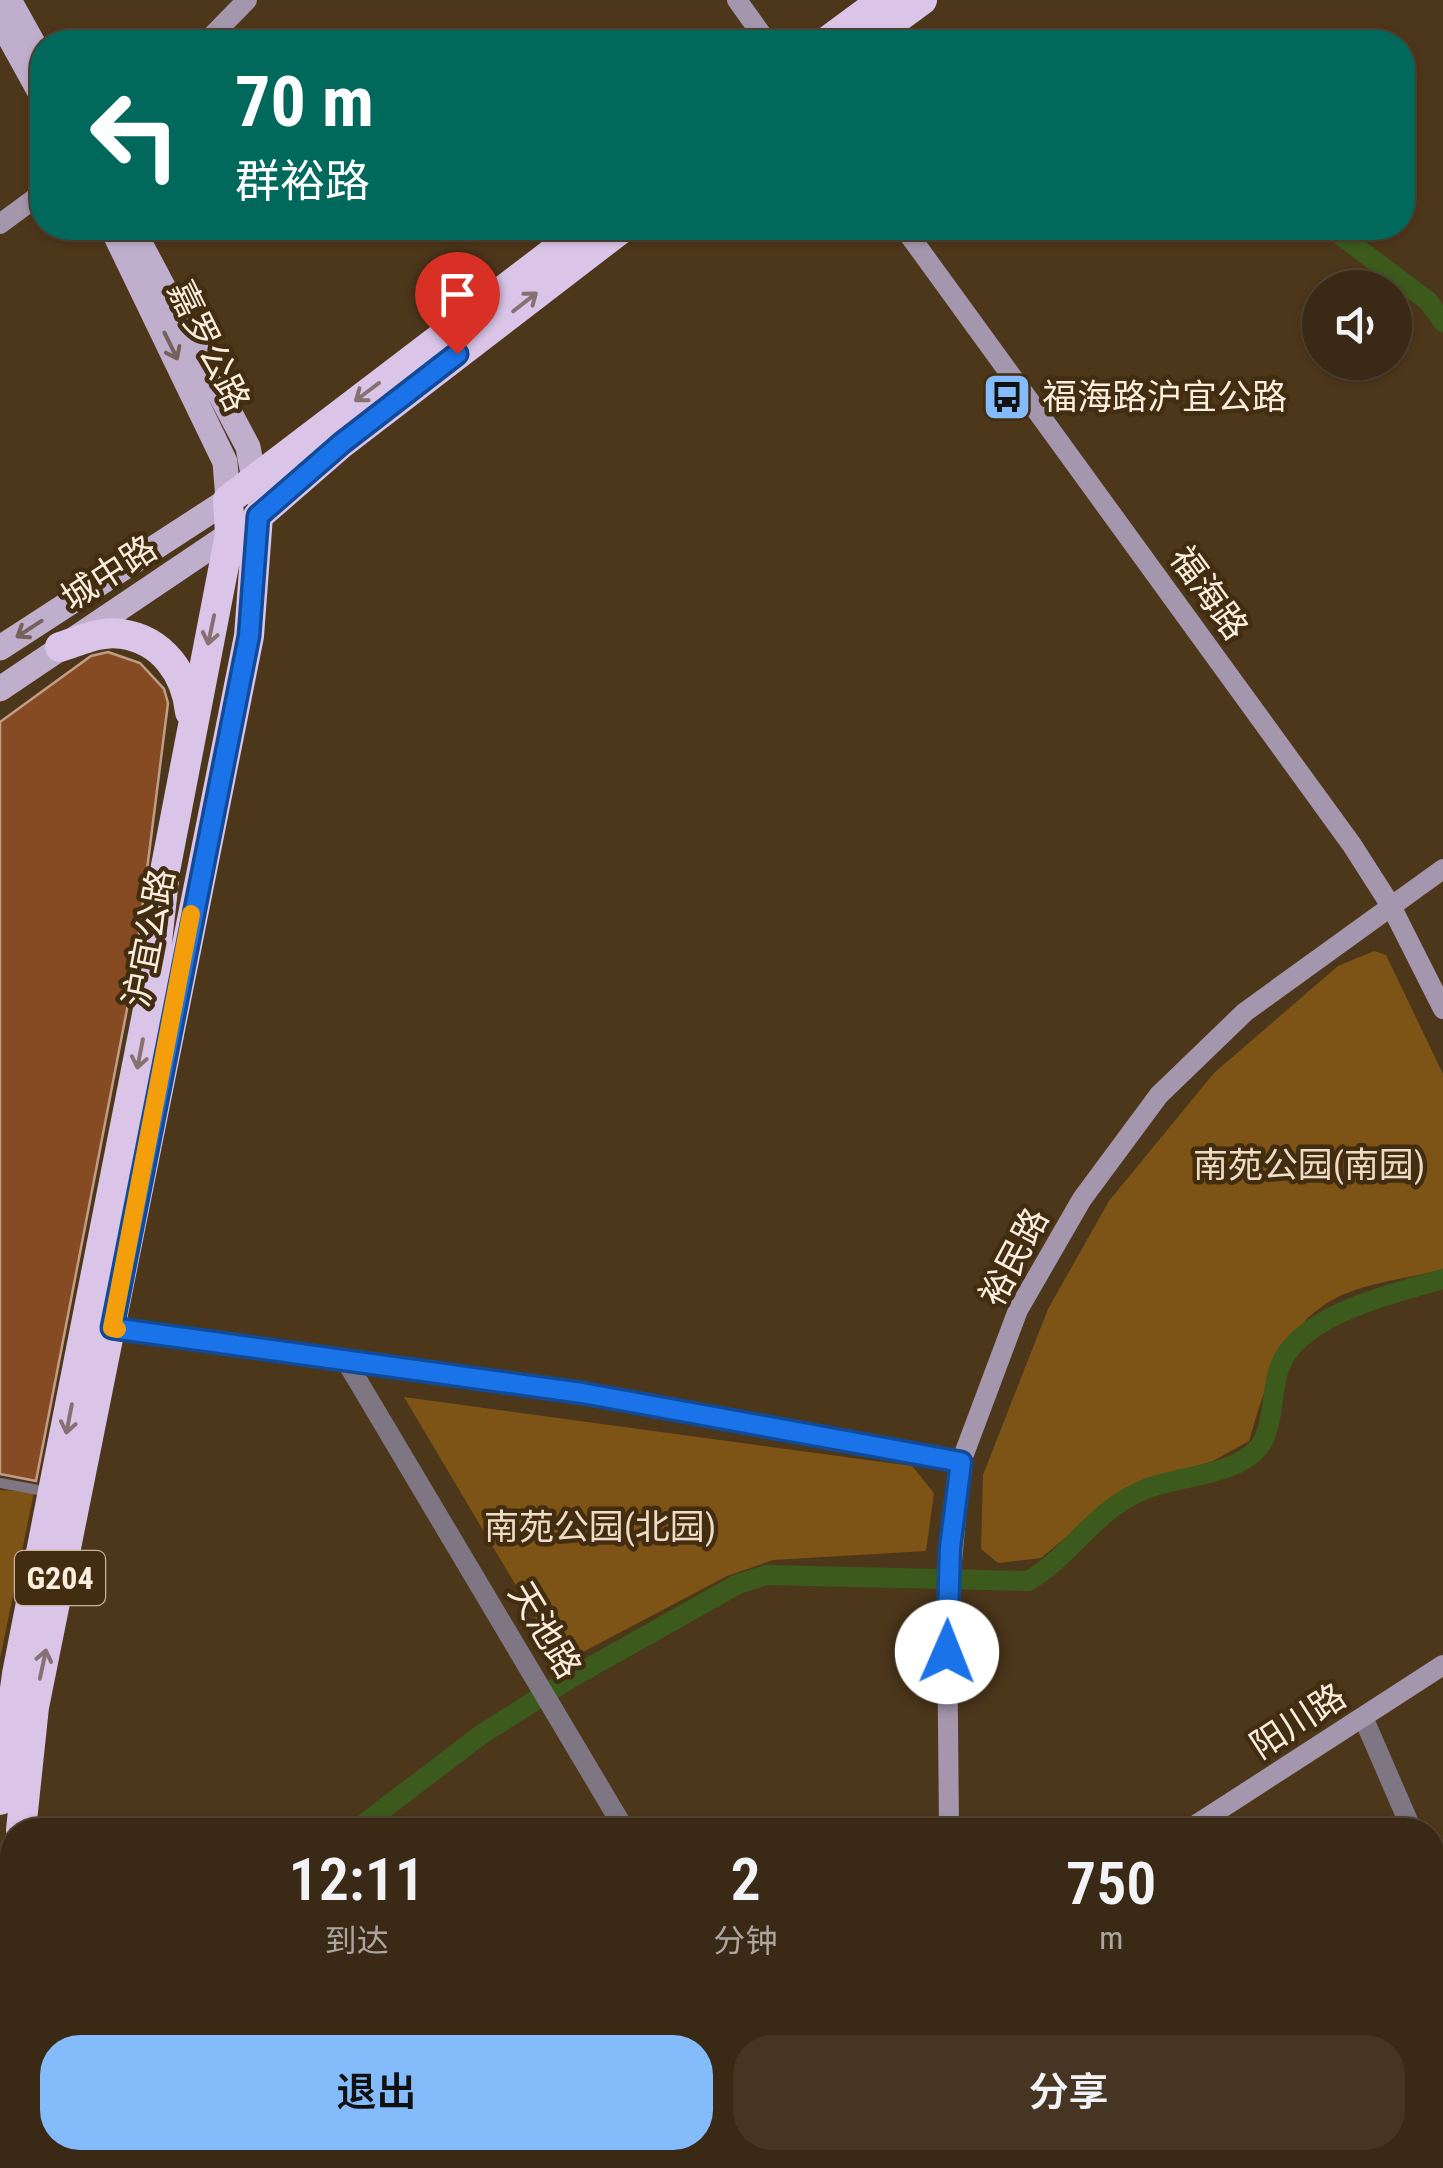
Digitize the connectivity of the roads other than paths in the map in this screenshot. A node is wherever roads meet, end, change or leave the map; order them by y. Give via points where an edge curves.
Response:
1 (9, 0) edge
2 (246, 0) edge
3 (737, 0) edge
4 (883, 0) edge
5 (922, 0) edge
6 (0, 20) edge
7 (217, 30) edge
8 (758, 30) edge
9 (842, 30) edge
10 (881, 30) edge
11 (30, 39) edge
12 (30, 74) edge
13 (30, 202) edge
14 (0, 224) edge
15 (118, 240) edge
16 (138, 240) edge
17 (568, 240) edge
18 (606, 240) edge
19 (913, 240) edge
20 (257, 476) junction
21 (228, 500) junction
22 (258, 516) junction
23 (230, 534) junction
24 (60, 647) junction
25 (0, 648) edge
26 (0, 689) edge
27 (192, 726) junction
28 (1443, 869) edge
29 (1391, 906) junction
30 (1443, 1009) edge
31 (100, 1326) junction
32 (346, 1361) junction
33 (961, 1462) junction
34 (0, 1483) edge
35 (55, 1493) junction
36 (1443, 1665) edge
37 (1363, 1717) junction
38 (0, 1800) edge
39 (22, 1818) edge
40 (618, 1818) edge
41 (949, 1818) edge
42 (1207, 1818) edge
43 (1407, 1818) edge

1 - 11 main road
2 - 7 street
3 - 8 street
4 - 9 highway
5 - 10 highway
6 - 12 main road
13 - 14 street
15 -> 21 main road, 嘉罗公路 via 225,462
16 - 20 main road
17 -> 20 highway
22 -> 18 highway via 342,443
19 - 29 street, 福海路
20 - 21 highway
20 - 22 main road
21 - 23 highway, 沪宜公路 / G204
21 -> 25 main road, 城中路
22 - 23 street, 城中路
22 - 31 highway, 沪宜公路 / G204 via 249,636
23 - 24 main road, 城中路
23 -> 27 highway, 沪宜公路 / G204
24 - 26 main road, 城中路
24 - 27 highway via 102,634 144,642 180,672
27 -> 31 highway, 沪宜公路 / G204
28 - 29 street, 裕民路
29 - 30 street, 福海路
29 - 33 street, 裕民路 via 1245,1012 1159,1095 1082,1198 1018,1310
31 - 32 street
31 -> 35 highway, 沪宜公路 / G204
39 -> 31 highway, 沪宜公路 / G204 via 34,1707
32 - 33 street via 582,1393
32 - 40 street, 天池路
33 - 41 street, 裕民路 via 947,1617
34 - 35 lane
35 - 38 highway, 沪宜公路 / G204 via 17,1674
36 - 37 street, 阳川路
37 - 42 street, 阳川路
37 - 43 street

